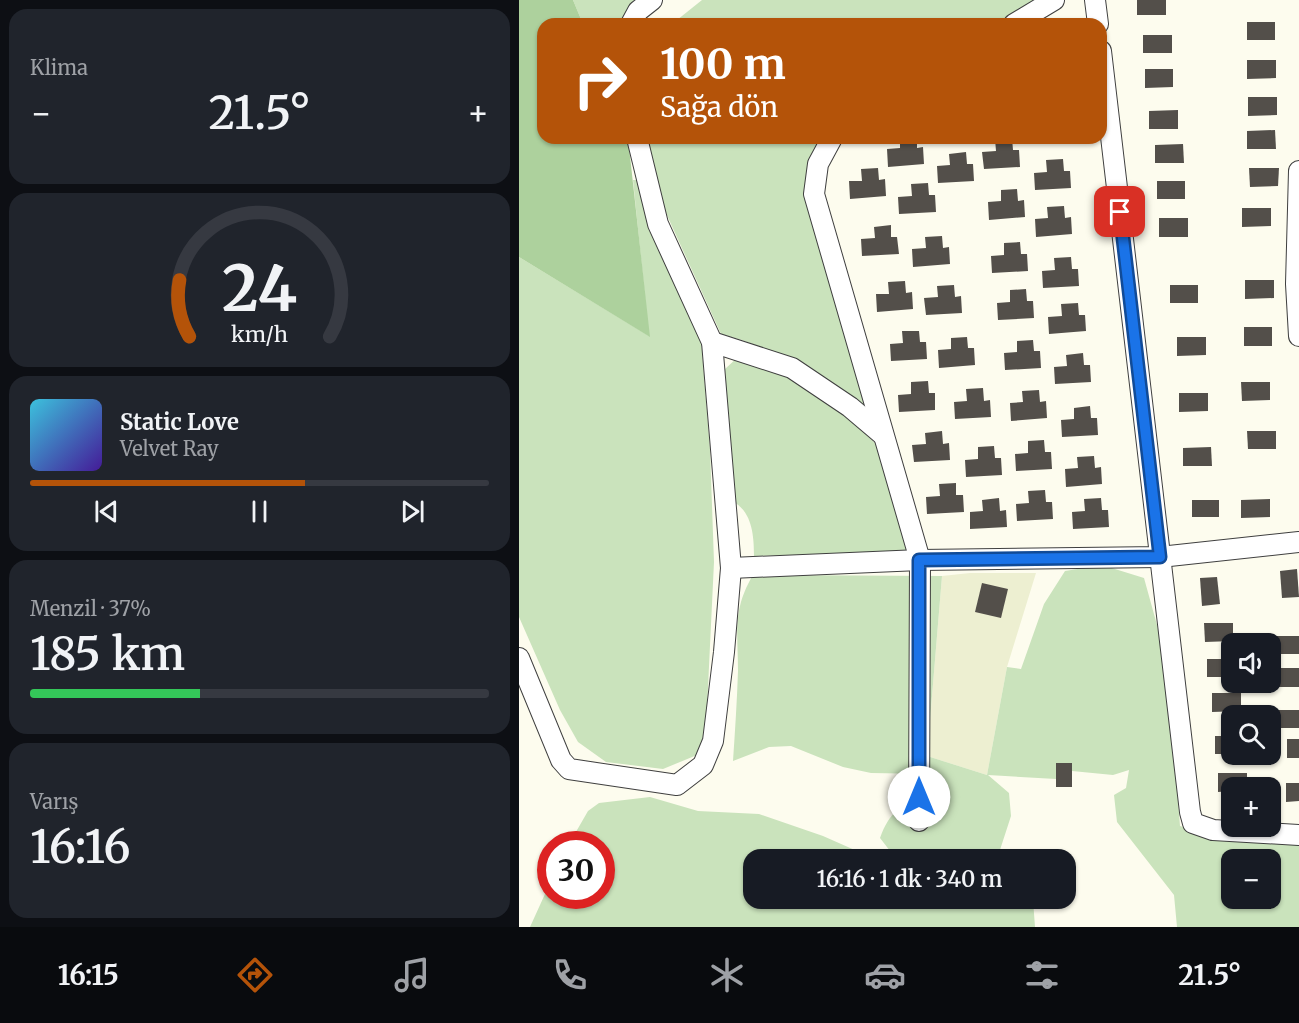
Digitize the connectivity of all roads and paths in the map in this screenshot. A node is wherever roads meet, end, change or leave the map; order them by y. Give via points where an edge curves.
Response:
1 (652, 0) edge
2 (1054, 0) edge
3 (1095, 0) edge
4 (634, 18) edge
5 (1024, 18) edge
6 (1097, 18) edge
7 (1107, 102) edge
8 (638, 144) edge
9 (829, 144) edge
10 (1299, 171) edge
11 (1299, 336) edge
12 (712, 342) junction
13 (883, 435) junction
14 (1299, 542) edge
15 (1160, 557) junction
16 (919, 560) junction
17 (731, 568) junction
18 (519, 658) edge
19 (919, 821) dead end
20 (1299, 835) edge

1 - 4 street
2 - 5 street
3 - 6 street
7 - 15 street
8 - 12 street via 658,224
9 - 13 street via 818,164 814,194
10 - 11 street
12 - 13 street via 792,368
12 - 17 street
13 - 16 street
14 - 15 street
15 - 16 street
15 - 20 street via 1193,823 1213,830
16 - 17 street
16 - 19 street
17 - 18 street via 713,741 703,765 677,785 569,769 561,760

